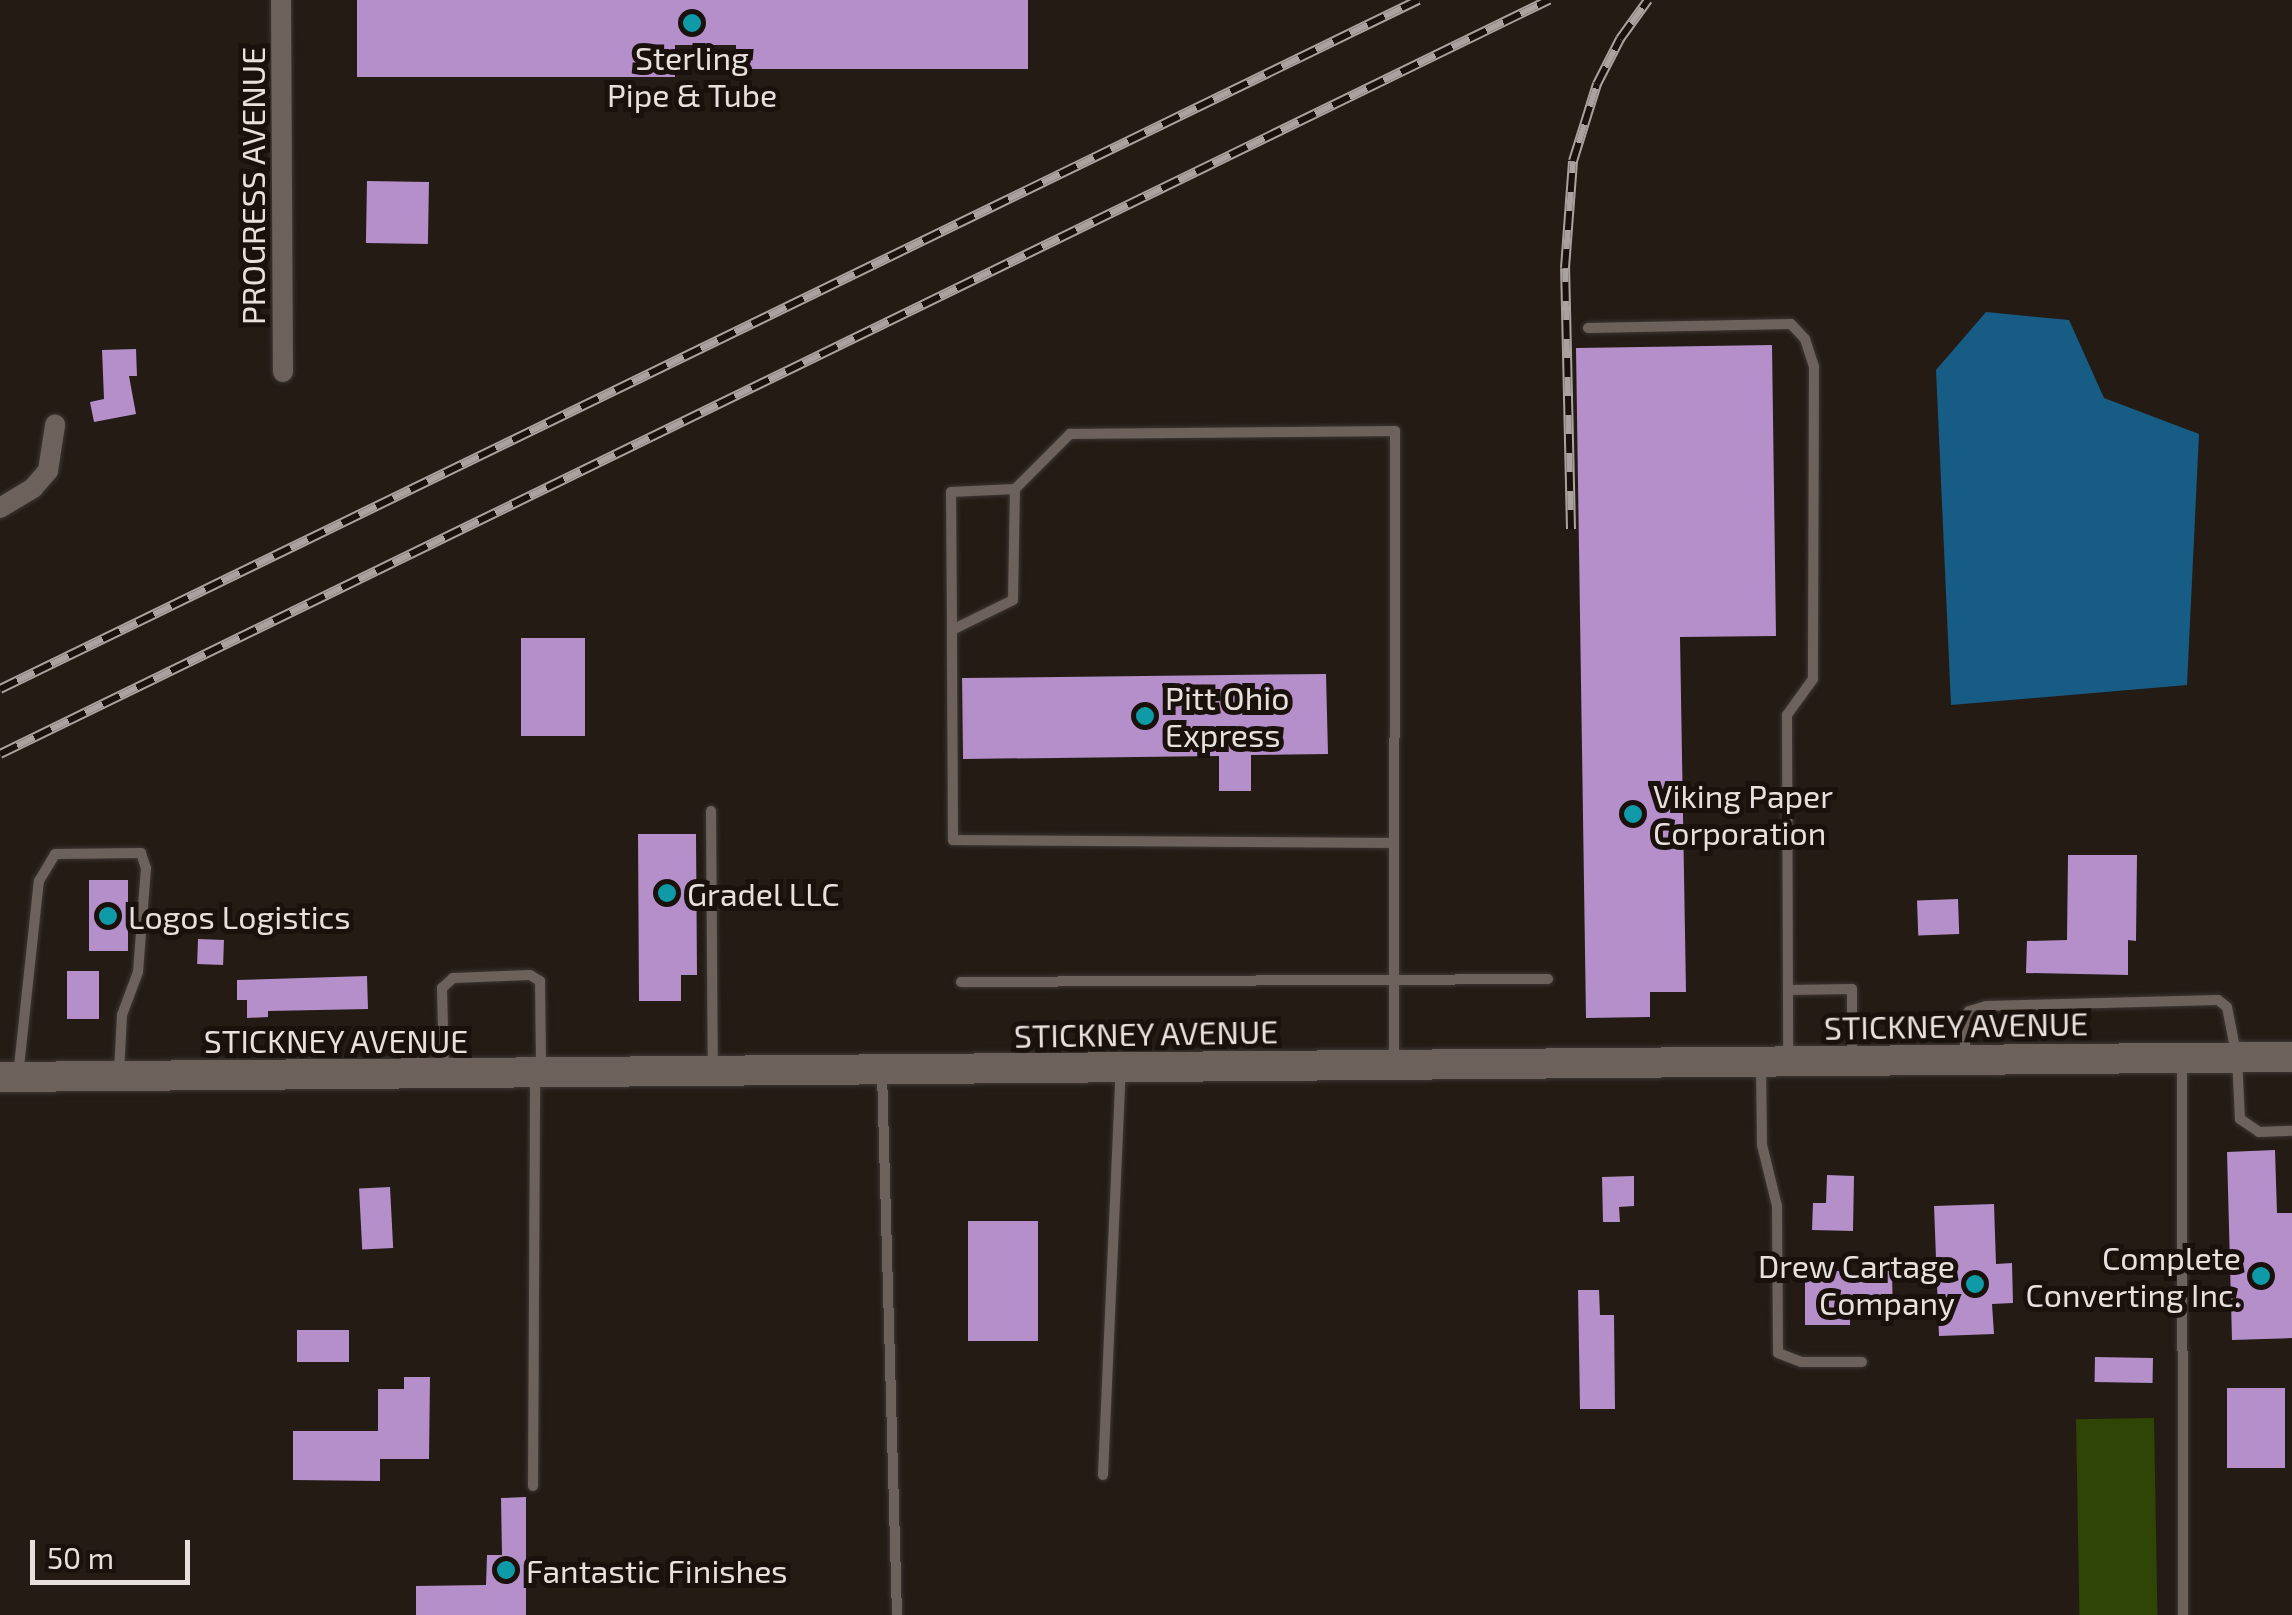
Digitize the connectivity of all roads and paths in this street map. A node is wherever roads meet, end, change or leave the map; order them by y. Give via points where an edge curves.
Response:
1 (281, 0) edge
2 (1588, 328) dead end
3 (282, 372) dead end
4 (55, 425) dead end
5 (1014, 489) junction
6 (0, 508) edge
7 (952, 630) junction
8 (711, 811) dead end
9 (1394, 843) junction
10 (1548, 978) dead end
11 (961, 982) dead end
12 (1394, 982) junction
13 (1788, 990) junction
14 (2292, 1057) edge
15 (2182, 1058) junction
16 (2237, 1058) junction
17 (1964, 1060) junction
18 (1852, 1061) junction
19 (1774, 1062) junction
20 (1394, 1066) junction
21 (1121, 1068) junction
22 (882, 1071) junction
23 (712, 1072) junction
24 (538, 1074) junction
25 (444, 1075) junction
26 (118, 1076) junction
27 (9, 1077) edge
28 (2292, 1131) edge
29 (1862, 1362) dead end
30 (1103, 1475) dead end
31 (533, 1486) dead end
32 (897, 1615) edge
33 (2183, 1615) edge

1 - 3 street, PROGRESS AVENUE
2 - 13 lane via 1792,324 1814,366 1813,679 1787,715
4 - 6 street via 48,471
5 - 7 lane via 1013,600
5 - 7 lane via 951,492
5 - 9 lane via 1070,434 1395,431
7 - 9 lane via 953,840
8 - 23 lane
9 - 12 lane
10 - 12 lane
11 - 12 lane
12 - 20 lane
13 - 18 lane via 1852,989
13 - 19 lane
14 - 16 street, STICKNEY AVENUE
15 - 16 street, STICKNEY AVENUE
15 - 17 street, STICKNEY AVENUE
15 - 33 lane
16 - 17 lane via 2228,1008 2218,1000 1969,1010
16 - 28 lane via 2240,1118 2258,1132
17 - 18 street, STICKNEY AVENUE
18 - 19 street, STICKNEY AVENUE
19 - 20 street, STICKNEY AVENUE
19 - 29 lane via 1762,1146 1777,1206 1778,1353 1800,1362
20 - 21 street, STICKNEY AVENUE
21 - 22 street, STICKNEY AVENUE
21 - 30 lane
22 - 23 street, STICKNEY AVENUE
22 - 32 lane
23 - 24 street, STICKNEY AVENUE
24 - 25 street, STICKNEY AVENUE
24 - 25 lane via 540,981 530,975 453,978 442,988
24 - 31 lane
25 - 26 street, STICKNEY AVENUE
26 - 27 street, STICKNEY AVENUE
26 - 27 lane via 122,1015 138,972 146,868 141,853 55,854 38,880

